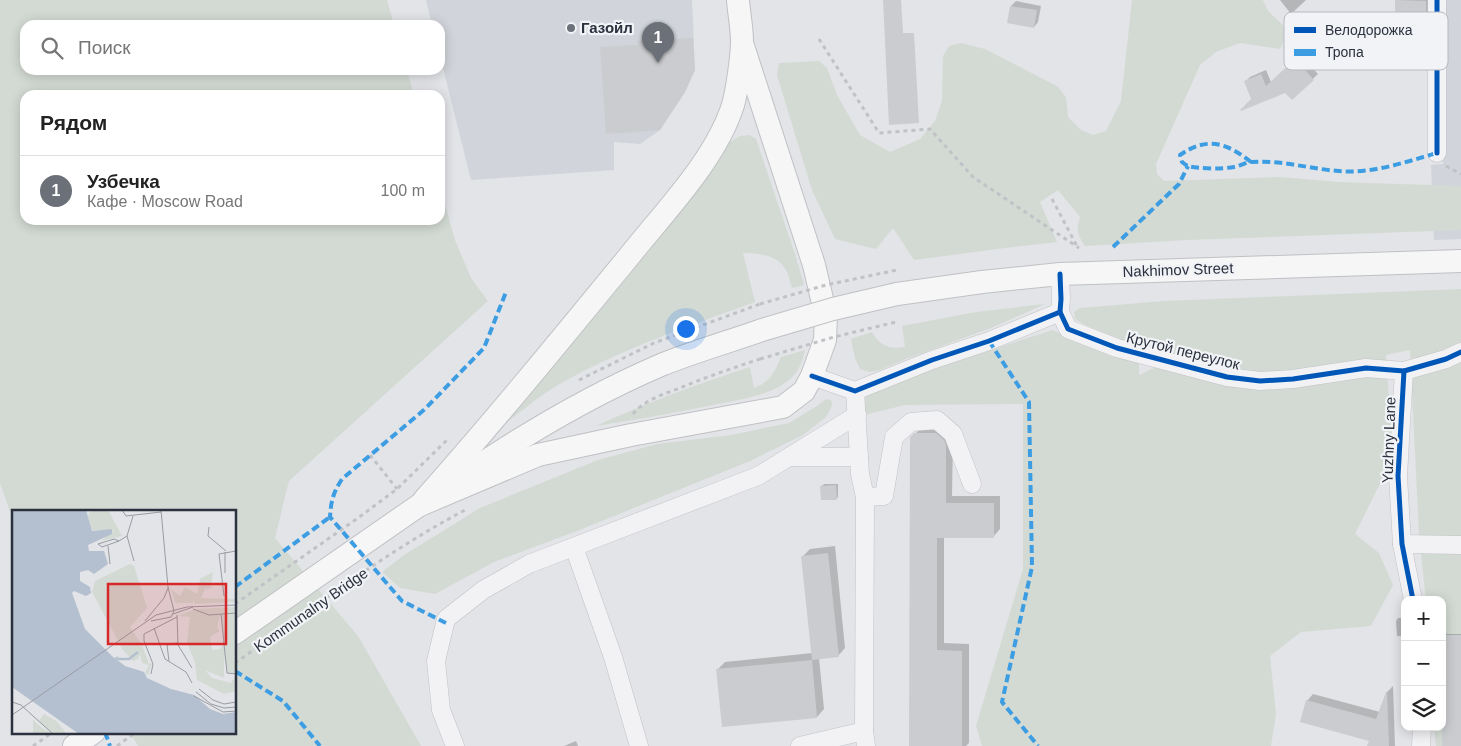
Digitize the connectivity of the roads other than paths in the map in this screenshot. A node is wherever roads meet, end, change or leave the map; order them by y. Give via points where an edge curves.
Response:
1 (738, 0) edge
2 (742, 43) junction
3 (1437, 70) edge
4 (1437, 153) dead end
5 (1461, 261) edge
6 (1060, 274) junction
7 (1060, 312) junction
8 (1461, 352) edge
9 (1404, 371) junction
10 (812, 376) junction
11 (856, 392) junction
12 (857, 415) junction
13 (788, 457) junction
14 (859, 457) junction
15 (972, 484) dead end
16 (865, 497) junction
17 (420, 505) junction
18 (1402, 544) junction
19 (1461, 546) edge
20 (574, 547) junction
21 (1412, 596) edge
22 (236, 632) edge
23 (1422, 731) edge
24 (91, 734) edge
25 (865, 738) edge
26 (74, 746) edge
27 (455, 746) edge
28 (639, 746) edge
29 (800, 746) edge
30 (1422, 746) edge

1 - 2 main road
2 - 10 main road via 814,264 826,316 825,340
2 - 17 main road via 733,105 717,141 693,177 491,424
3 - 4 street
5 - 6 main road, Nakhimov Street
6 - 7 street
6 - 17 main road, Nakhimov Street, bridge via 897,294 832,309 663,364 600,393 503,449
7 - 9 street, Крутой переулок via 1068,329 1117,348 1227,377 1260,381 1366,368
7 - 11 street
8 - 9 street
9 - 18 street, Yuzhny Lane via 1398,476
10 - 11 street
10 - 17 main road via 804,392 783,407 631,434 538,455
11 - 12 street
12 - 13 street
12 - 14 street
13 - 14 street
13 - 20 street via 758,476
14 - 16 street
15 - 16 street via 953,434 937,420 911,422 894,437 884,496
16 - 25 street
17 - 22 main road, Kommunalny Bridge
18 - 19 street
18 - 21 street, Yuzhny Lane
20 - 27 street via 529,564 483,590 446,619 436,661 441,710
20 - 28 street via 613,657
23 - 30 street
24 - 26 main road
25 - 29 street

